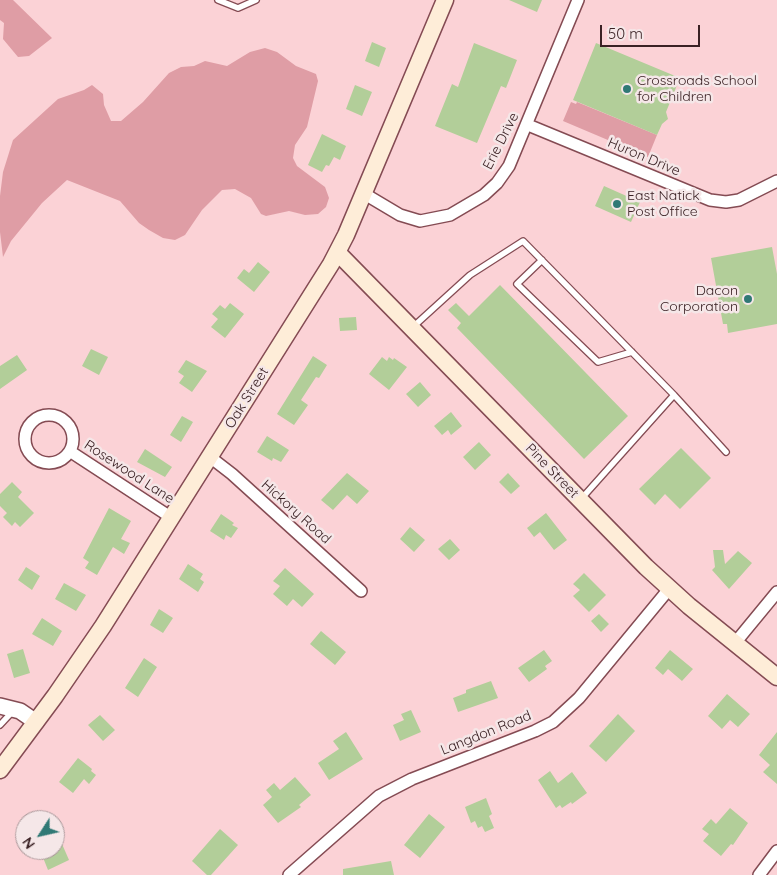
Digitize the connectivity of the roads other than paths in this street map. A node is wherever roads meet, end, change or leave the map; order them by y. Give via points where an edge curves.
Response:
1 (218, 0) edge
2 (256, 0) edge
3 (445, 0) edge
4 (578, 0) edge
5 (528, 125) junction
6 (776, 185) edge
7 (363, 193) junction
8 (338, 253) junction
9 (542, 260) junction
10 (412, 328) junction
11 (632, 352) junction
12 (674, 395) junction
13 (71, 452) junction
14 (726, 452) dead end
15 (210, 457) junction
16 (580, 500) junction
17 (172, 518) junction
18 (670, 589) junction
19 (361, 591) dead end
20 (777, 592) edge
21 (735, 643) junction
22 (777, 677) edge
23 (7, 708) edge
24 (36, 722) junction
25 (0, 725) edge
26 (0, 770) edge
27 (777, 851) edge
28 (289, 875) edge
29 (758, 875) edge

1 - 2 lane via 238,8
3 - 7 main road, Oak Street
4 - 5 street, Erie Drive
5 - 6 street, Huron Drive via 710,200 739,200
5 - 7 street, Erie Drive via 509,166 497,183 477,200 450,215 415,221
7 - 8 main road, Oak Street
8 - 10 main road, Pine Street
8 - 15 main road, Oak Street
9 - 10 lane via 523,241 470,275
9 - 11 lane
9 - 11 lane via 517,284 598,362
10 - 16 main road, Pine Street
11 - 12 lane
12 - 14 lane
12 - 16 lane
13 - 13 street, Rosewood Lane via 74,437 70,427 58,417 39,417 27,430 27,450 36,460 52,464 64,460
13 - 17 street, Rosewood Lane
15 - 17 main road, Oak Street
15 - 19 street, Hickory Road
16 - 18 main road, Pine Street
17 - 24 main road, Oak Street
18 - 21 main road, Pine Street
18 - 28 street, Langdon Road via 579,698 553,722 412,779 379,796
20 - 21 street
21 - 22 main road, Pine Street
23 - 24 street
23 - 25 lane via 8,718
24 - 26 main road, Oak Street
27 - 29 street

